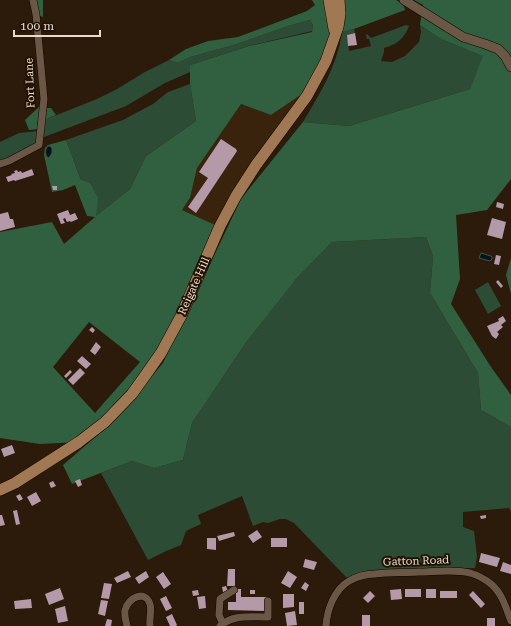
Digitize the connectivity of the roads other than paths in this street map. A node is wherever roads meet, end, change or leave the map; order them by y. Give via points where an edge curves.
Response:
1 (33, 0) edge
2 (329, 0) edge
3 (339, 0) edge
4 (404, 0) edge
5 (335, 35) junction
6 (511, 67) edge
7 (0, 164) edge
8 (0, 490) edge
9 (234, 590) dead end
10 (268, 601) dead end
11 (508, 601) edge
12 (511, 621) edge
13 (222, 625) edge
14 (127, 626) edge
15 (150, 626) edge
16 (326, 626) edge

1 - 7 street, Fort Lane via 44,99 39,145
2 - 5 main road, Reigate Hill
3 - 5 main road, Reigate Hill via 340,14
4 - 6 street via 463,37 498,49
5 - 8 main road, Reigate Hill via 326,61 306,96 236,196 220,226 181,316 161,353 132,394 105,422 74,445
9 - 13 street via 220,599 219,615
10 - 13 street via 268,617 240,617
11 - 12 street, Gatton Road
11 - 16 street, Gatton Road via 492,584 482,577 469,573 445,571 374,574 356,577 343,586 331,603
14 - 15 street via 127,604 138,596 150,602

